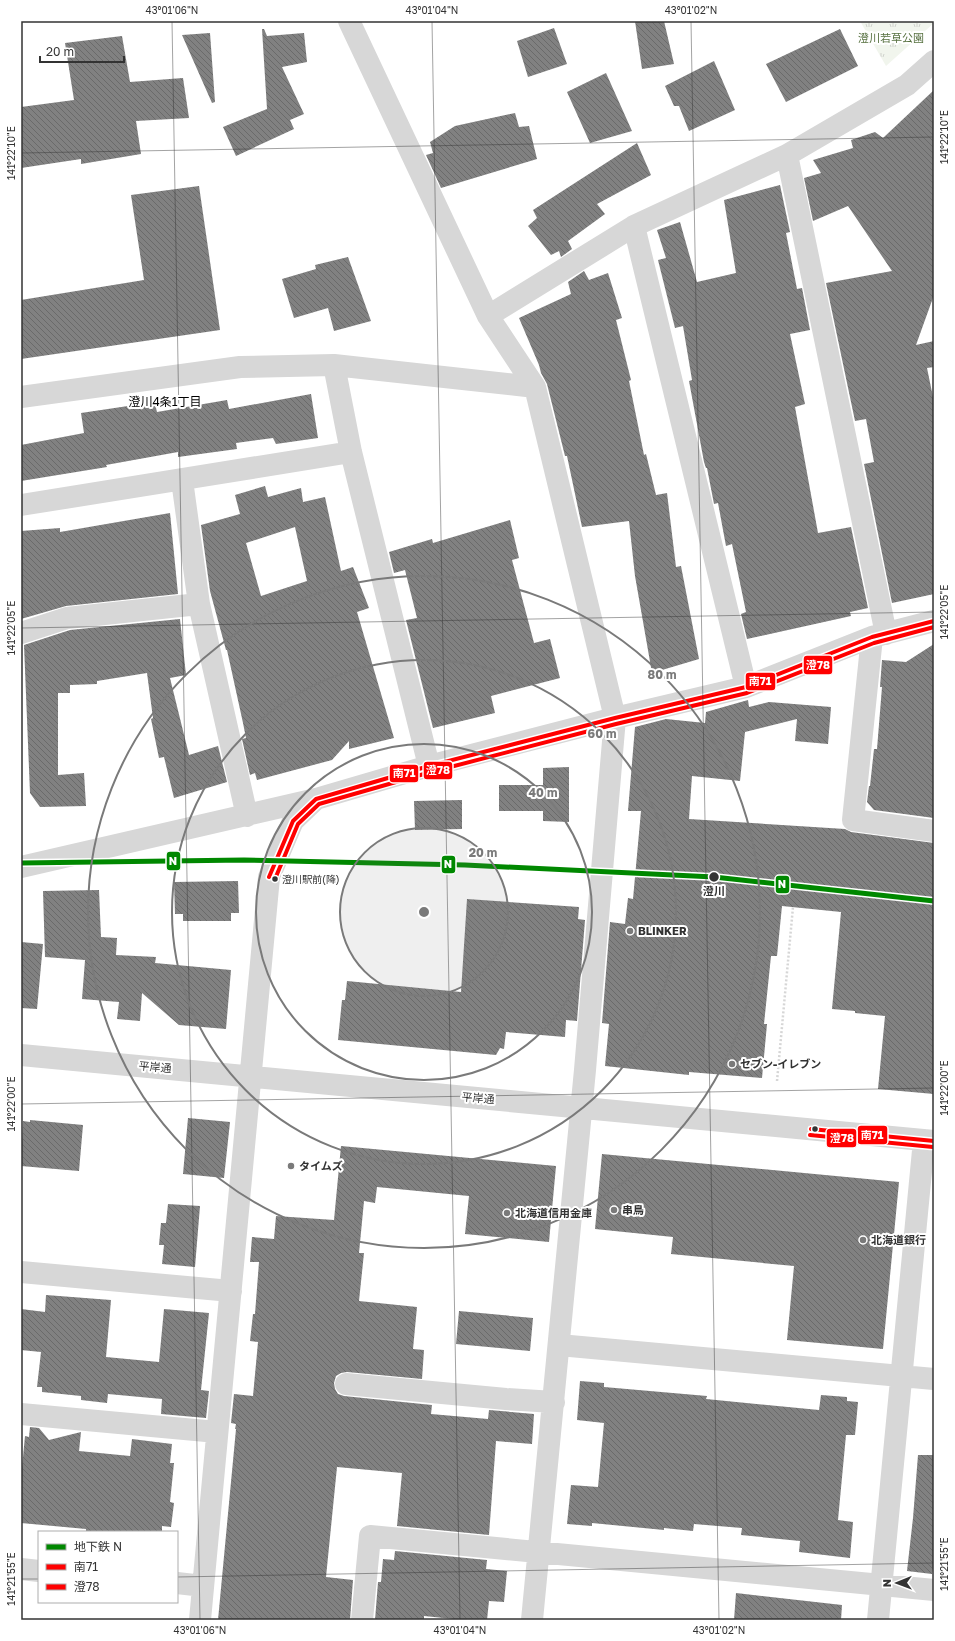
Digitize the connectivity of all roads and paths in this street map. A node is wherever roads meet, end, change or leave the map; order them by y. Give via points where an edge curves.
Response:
1 (349, 21) edge
2 (934, 61) edge
3 (787, 155) junction
4 (634, 226) junction
5 (488, 316) junction
6 (334, 365) junction
7 (535, 386) junction
8 (21, 397) edge
9 (351, 452) junction
10 (182, 480) junction
11 (21, 504) edge
12 (199, 604) junction
13 (934, 620) edge
14 (21, 634) edge
15 (879, 636) junction
16 (746, 687) junction
17 (615, 718) junction
18 (429, 766) junction
19 (316, 799) junction
20 (247, 816) junction
21 (934, 831) edge
22 (21, 867) edge
23 (793, 907) dead end
24 (21, 1055) edge
25 (250, 1076) junction
26 (777, 1081) dead end
27 (581, 1107) junction
28 (929, 1140) edge
29 (21, 1272) edge
30 (231, 1291) junction
31 (559, 1345) junction
32 (901, 1376) junction
33 (934, 1379) edge
34 (346, 1384) dead end
35 (554, 1402) junction
36 (21, 1414) edge
37 (217, 1432) junction
38 (539, 1552) junction
39 (21, 1569) edge
40 (38, 1571) edge
41 (178, 1583) edge
42 (881, 1584) junction
43 (203, 1586) junction
44 (934, 1590) edge
45 (200, 1620) edge
46 (362, 1620) edge
47 (532, 1620) edge
48 (878, 1620) edge

1 - 5 street
2 - 3 street via 907,85
3 - 4 street
3 - 15 street
4 - 5 street
4 - 16 street
5 - 7 street
6 - 7 street
6 - 8 street via 240,367
6 - 9 street
7 - 17 street
9 - 10 street
9 - 18 street
10 - 11 street
10 - 12 street
12 - 14 street via 67,618
12 - 20 street
13 - 15 street
15 - 16 street
15 - 21 street via 852,820
16 - 17 street
17 - 18 street
17 - 27 street
18 - 19 street
19 - 20 street
19 - 25 street via 293,821 269,877
20 - 22 street
23 - 26 path
24 - 25 street, 平岸通
25 - 27 street, 平岸通
25 - 30 street
27 - 28 street, 平岸通
27 - 31 street
28 - 32 street
29 - 30 street
30 - 37 street
31 - 32 street
31 - 35 street
32 - 33 street
32 - 42 street
34 - 35 street
35 - 38 street
36 - 37 street
37 - 43 street
38 - 42 street
38 - 46 street via 370,1536
38 - 47 street
39 - 40 street
41 - 43 street
42 - 44 street
42 - 48 street
43 - 45 street

